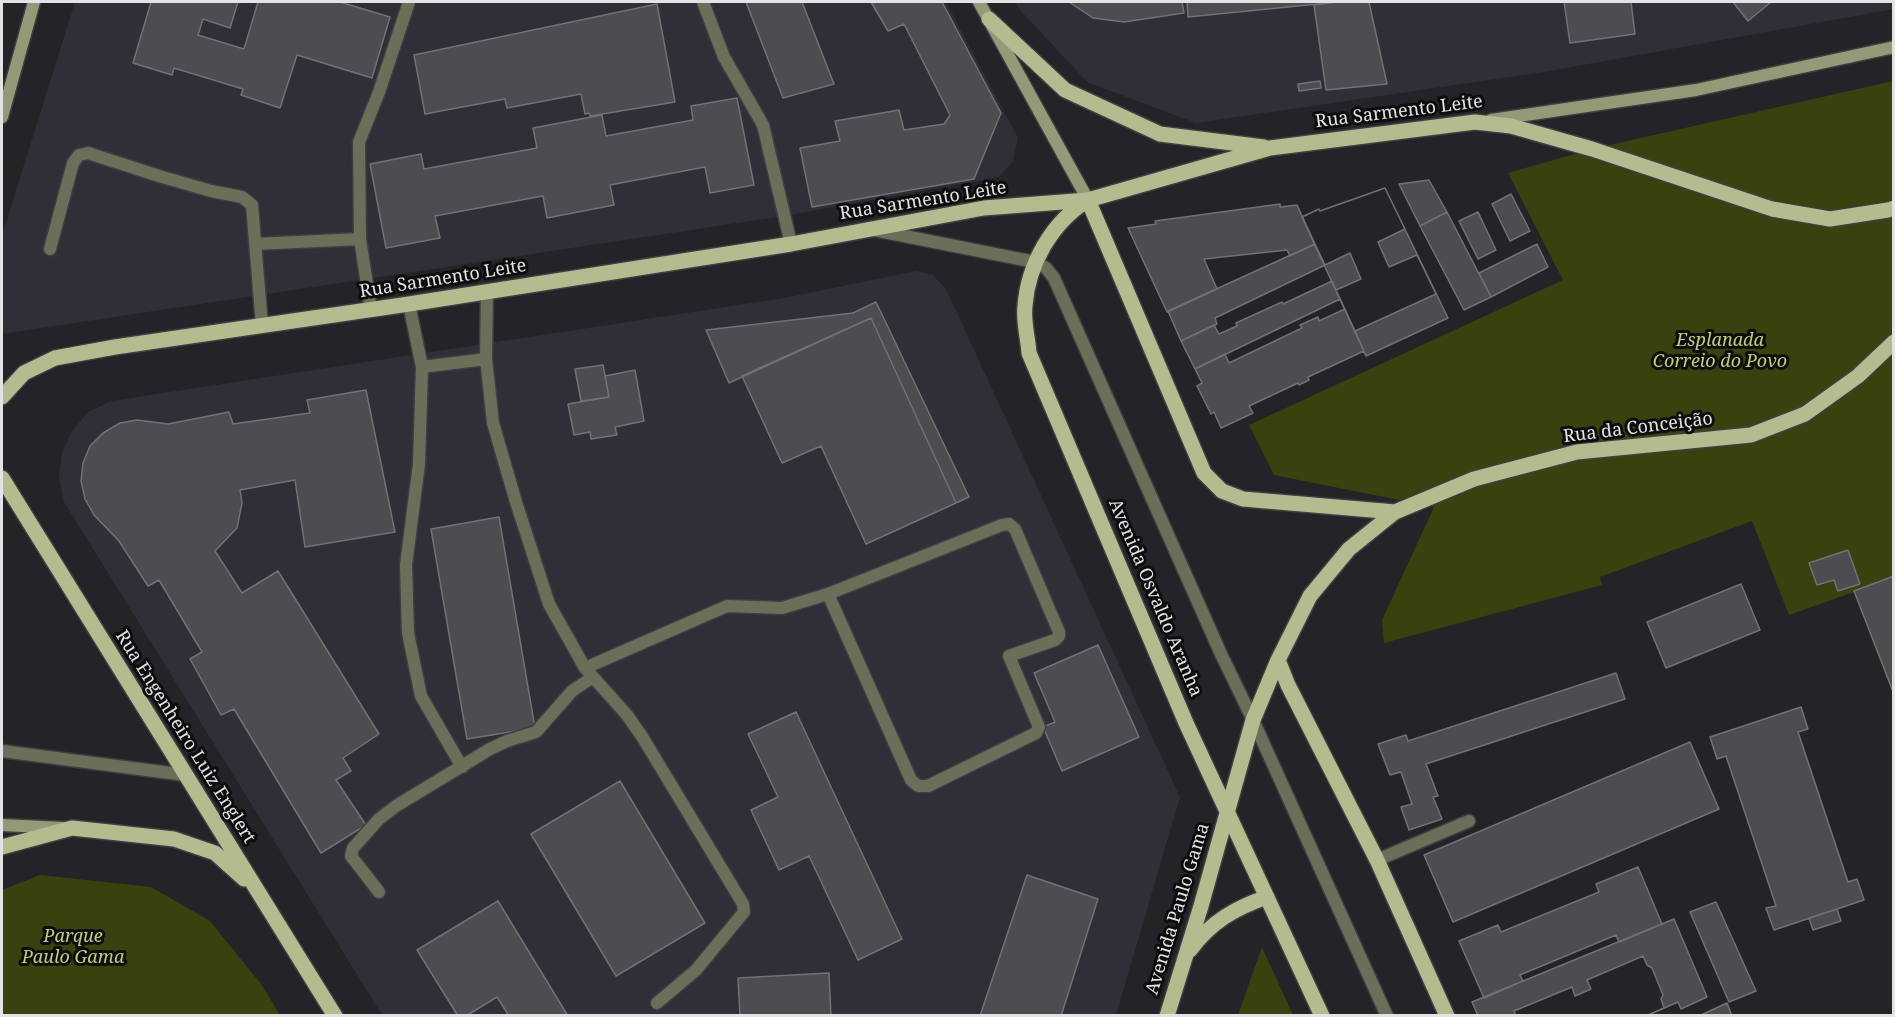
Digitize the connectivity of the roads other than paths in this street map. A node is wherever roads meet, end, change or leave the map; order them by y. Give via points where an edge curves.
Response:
1 (34, 2) edge
2 (409, 2) edge
3 (703, 2) edge
4 (979, 2) edge
5 (988, 19) junction
6 (1893, 47) edge
7 (2, 117) edge
8 (1475, 122) junction
9 (1270, 148) junction
10 (1088, 200) junction
11 (1893, 208) edge
12 (869, 230) junction
13 (360, 238) junction
14 (255, 244) junction
15 (791, 244) junction
16 (50, 249) dead end
17 (1035, 262) junction
18 (488, 291) junction
19 (410, 304) junction
20 (371, 310) junction
21 (261, 326) junction
22 (1893, 342) edge
23 (486, 359) junction
24 (422, 367) junction
25 (2, 397) edge
26 (2, 478) edge
27 (1395, 512) junction
28 (828, 594) junction
29 (1278, 660) junction
30 (589, 672) junction
31 (1253, 720) junction
32 (2, 751) edge
33 (462, 767) junction
34 (185, 775) junction
35 (1227, 813) junction
36 (1469, 821) dead end
37 (2, 825) edge
38 (72, 828) junction
39 (2, 847) edge
40 (1377, 860) junction
41 (257, 891) junction
42 (379, 892) dead end
43 (1268, 897) junction
44 (1185, 957) junction
45 (657, 1003) dead end
46 (335, 1016) edge
47 (1167, 1016) edge
48 (1322, 1016) edge
49 (1387, 1016) edge
50 (1447, 1016) edge

1 - 7 main road
2 - 13 lane via 359,142
3 - 15 lane via 724,57 763,125
4 - 5 main road
5 - 9 main road via 1065,90 1160,134
5 - 10 main road
6 - 8 main road, Rua Sarmento Leite via 1696,90
8 - 9 main road, Rua Sarmento Leite
8 - 11 main road via 1511,126 1592,149 1772,209 1830,219
9 - 10 main road, Rua Sarmento Leite
10 - 12 main road, Rua Sarmento Leite via 984,208
10 - 17 main road, Avenida Osvaldo Aranha via 1065,218
10 - 27 main road via 1204,473 1222,491 1243,499
12 - 15 main road, Rua Sarmento Leite
12 - 17 lane
13 - 14 lane
13 - 20 lane
14 - 16 lane via 252,205 242,197 88,153 79,155 73,163
14 - 21 lane
15 - 18 main road, Rua Sarmento Leite
17 - 31 lane via 1054,278
17 - 35 main road, Avenida Osvaldo Aranha via 1024,307 1029,353
18 - 19 main road, Rua Sarmento Leite
18 - 23 lane
19 - 20 main road, Rua Sarmento Leite
19 - 24 lane
20 - 21 main road, Rua Sarmento Leite
21 - 25 main road, Rua Sarmento Leite via 56,358 24,374
22 - 27 main road, Rua da Conceição via 1858,376 1805,414 1751,435 1577,452 1474,479
23 - 24 lane
23 - 30 lane via 493,423 549,604
24 - 33 lane via 419,464 406,565 408,633 421,696
26 - 34 main road, Rua Engenheiro Luiz Englert
27 - 29 main road, Rua da Conceição via 1349,549 1310,596
28 - 28 lane via 911,780 918,786 928,786 1038,731 1009,656 1055,640 1059,632 1009,524
28 - 30 lane via 782,608 727,606
29 - 31 main road, Rua da Conceição
29 - 40 main road
30 - 33 lane via 536,732 490,749
30 - 45 lane via 643,738 743,904 744,912 696,970
31 - 35 main road, Rua da Conceição
31 - 49 lane
32 - 34 lane
33 - 42 lane via 396,806 353,848 351,856
34 - 41 main road, Rua Engenheiro Luiz Englert
35 - 43 main road, Avenida Osvaldo Aranha
35 - 44 main road, Avenida Paulo Gama
36 - 40 lane
37 - 38 main road
38 - 39 main road
38 - 41 main road via 174,839 215,854
40 - 50 main road
41 - 46 main road, Rua Engenheiro Luiz Englert
43 - 44 main road via 1222,917
43 - 48 main road, Avenida Osvaldo Aranha
44 - 47 main road, Avenida Paulo Gama

